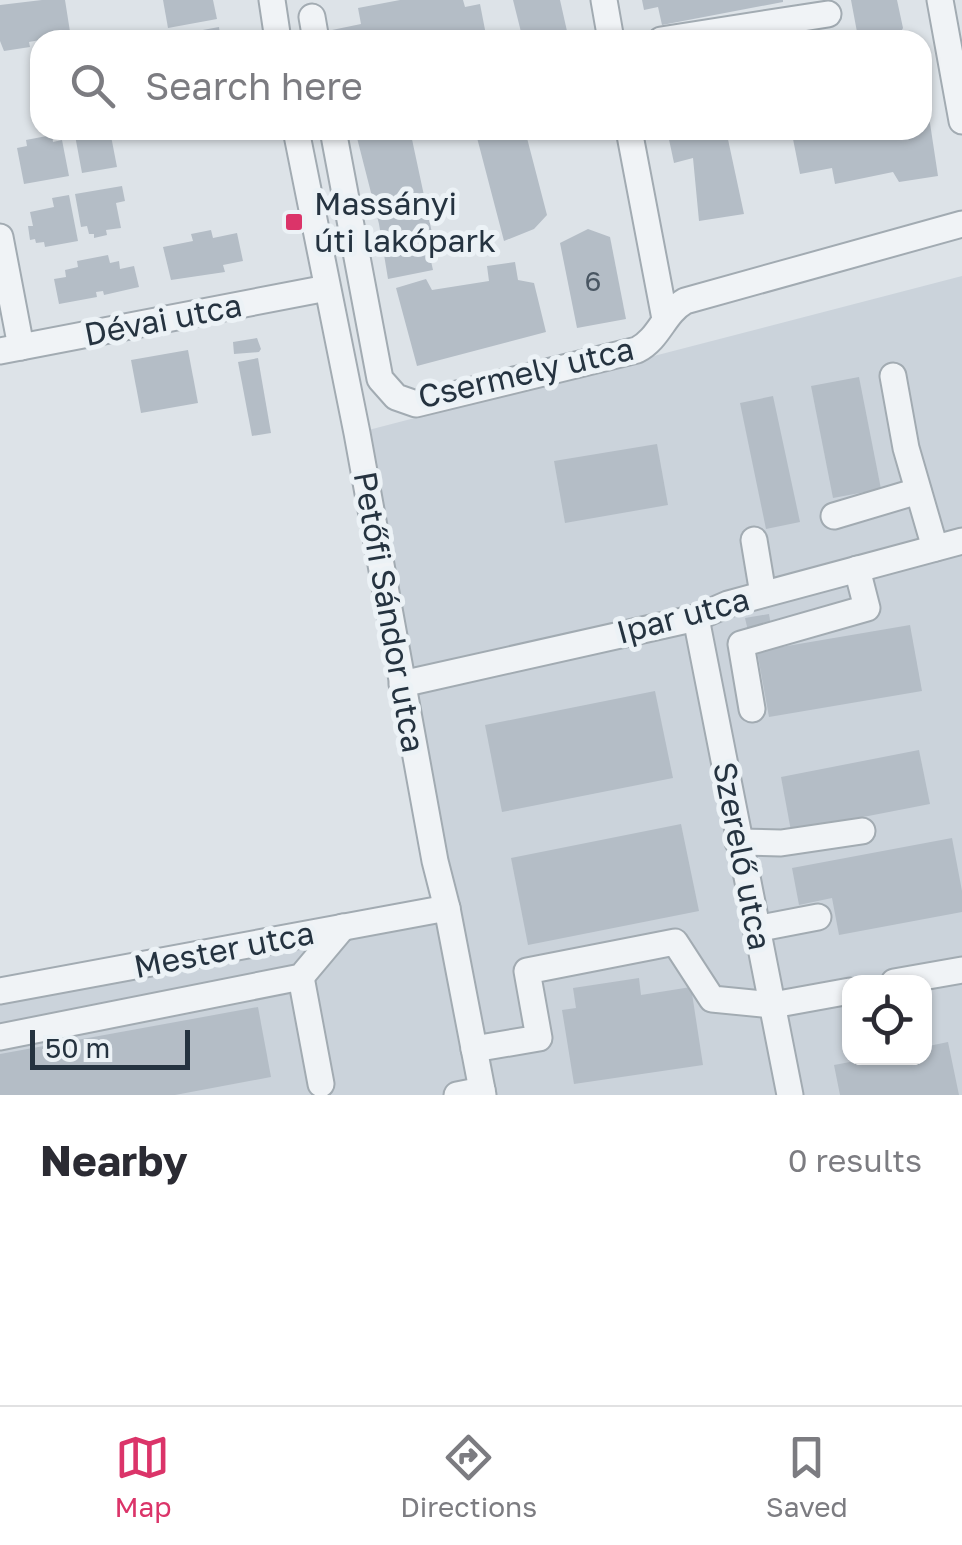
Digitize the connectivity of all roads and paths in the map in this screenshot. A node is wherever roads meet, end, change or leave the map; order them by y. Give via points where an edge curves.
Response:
1 (273, 0) edge
2 (604, 0) edge
3 (940, 0) edge
4 (828, 14) dead end
5 (277, 30) edge
6 (609, 30) edge
7 (726, 30) edge
8 (962, 121) edge
9 (298, 140) edge
10 (335, 140) edge
11 (631, 140) edge
12 (962, 224) edge
13 (0, 237) edge
14 (326, 288) junction
15 (665, 319) junction
16 (11, 349) edge
17 (892, 376) dead end
18 (918, 491) junction
19 (834, 516) dead end
20 (754, 540) dead end
21 (962, 541) edge
22 (935, 548) junction
23 (856, 569) junction
24 (772, 592) junction
25 (696, 618) junction
26 (792, 628) junction
27 (402, 684) junction
28 (752, 709) dead end
29 (862, 831) dead end
30 (738, 842) junction
31 (447, 908) junction
32 (818, 917) dead end
33 (344, 928) junction
34 (756, 929) junction
35 (962, 970) edge
36 (932, 975) edge
37 (301, 977) junction
38 (0, 991) edge
39 (842, 993) edge
40 (773, 1006) junction
41 (0, 1037) edge
42 (474, 1049) junction
43 (321, 1084) dead end
44 (474, 1093) edge
45 (790, 1095) edge

1 - 5 street
2 - 6 street
3 - 8 street
4 - 7 street
9 - 14 street, Petőfi Sándor utca
10 - 15 street, Csermely utca via 380,379 396,397 416,404 637,350 651,343
11 - 15 street
12 - 15 street, Csermely utca via 685,300
13 - 16 street
14 - 16 street, Dévai utca
14 - 27 street, Petőfi Sándor utca
17 - 18 street
18 - 19 street
18 - 22 street
20 - 24 street
21 - 22 street, Ipar utca
22 - 23 street, Ipar utca
23 - 24 street, Ipar utca
23 - 26 street via 867,608
24 - 25 street, Ipar utca
24 - 26 street
25 - 27 street, Ipar utca
25 - 30 street, Szerelő utca
26 - 28 street via 741,644
27 - 31 street, Petőfi Sándor utca
29 - 30 street
30 - 34 street, Szerelő utca
31 - 33 street, Mester utca
31 - 42 street, Petőfi Sándor utca
32 - 34 street
33 - 37 street
33 - 38 street, Mester utca
34 - 40 street, Szerelő utca
35 - 36 street
37 - 41 street
37 - 43 street
39 - 40 street
40 - 42 street via 712,999 675,942 527,971 539,1038
40 - 45 street, Szerelő utca
42 - 44 street, Petőfi Sándor utca

